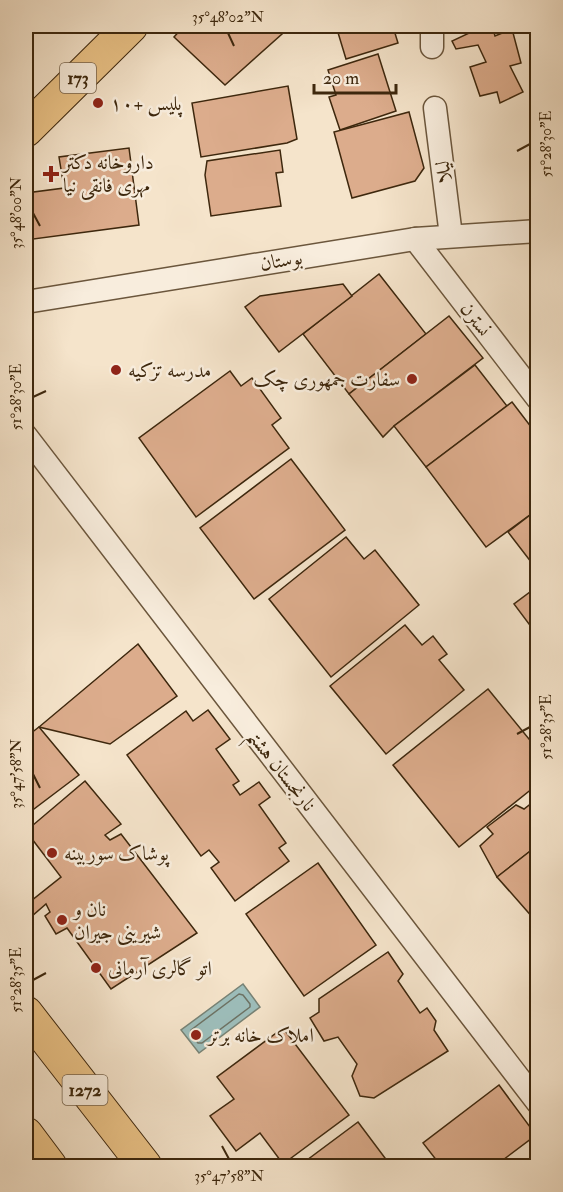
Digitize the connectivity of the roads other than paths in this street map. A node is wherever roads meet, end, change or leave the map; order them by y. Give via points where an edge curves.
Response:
1 (132, 26) edge
2 (435, 108) dead end
3 (26, 130) edge
4 (537, 231) edge
5 (451, 236) junction
6 (415, 239) junction
7 (26, 284) edge
8 (77, 293) junction
9 (26, 302) edge
10 (537, 399) edge
11 (26, 436) edge
12 (26, 1013) edge
13 (537, 1103) edge
14 (26, 1134) edge
15 (50, 1167) edge
16 (145, 1167) edge

1 - 3 main road, 173
2 - 5 street, لیلا
4 - 5 street, بوستان
5 - 6 street, بوستان
6 - 8 street, بوستان
6 - 10 street, نسترن
7 - 8 street
8 - 9 street, بوستان
11 - 13 street, نارنجستان هشتم
12 - 16 main road, 1272
14 - 15 main road

